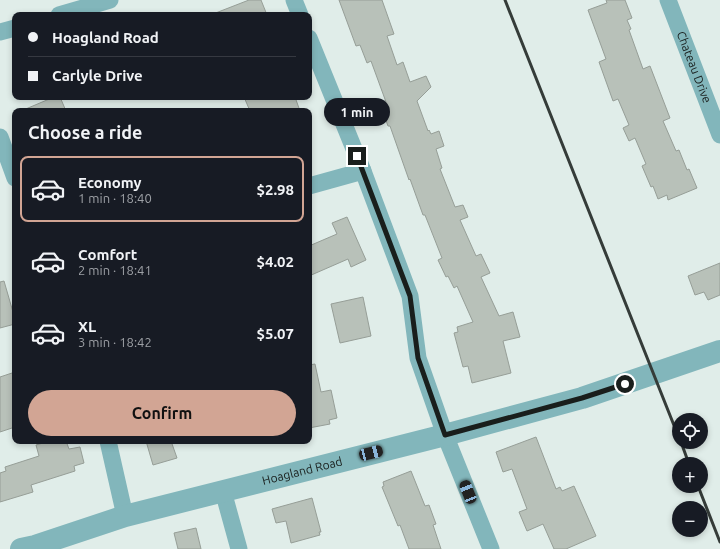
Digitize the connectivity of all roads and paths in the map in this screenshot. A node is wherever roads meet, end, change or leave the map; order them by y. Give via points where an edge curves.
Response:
1 (110, 0) edge
2 (294, 0) edge
3 (668, 0) edge
4 (69, 12) edge
5 (299, 12) edge
6 (12, 29) edge
7 (0, 32) edge
8 (312, 46) edge
9 (720, 134) edge
10 (0, 137) edge
11 (12, 170) edge
12 (362, 171) junction
13 (312, 185) edge
14 (720, 351) edge
15 (445, 435) junction
16 (109, 444) edge
17 (223, 491) junction
18 (125, 516) junction
19 (31, 548) edge
20 (239, 549) edge
21 (491, 549) edge

1 - 4 street
2 - 5 street
3 - 9 street, Chateau Drive
6 - 7 street
8 - 12 street
10 - 11 street
12 - 13 street
12 - 15 street via 410,296 418,358
14 - 15 street, Hoagland Road via 582,398
15 - 17 street, Hoagland Road
15 - 21 street
16 - 18 street
17 - 18 street, Hoagland Road
17 - 20 street
18 - 19 street, Hoagland Road

